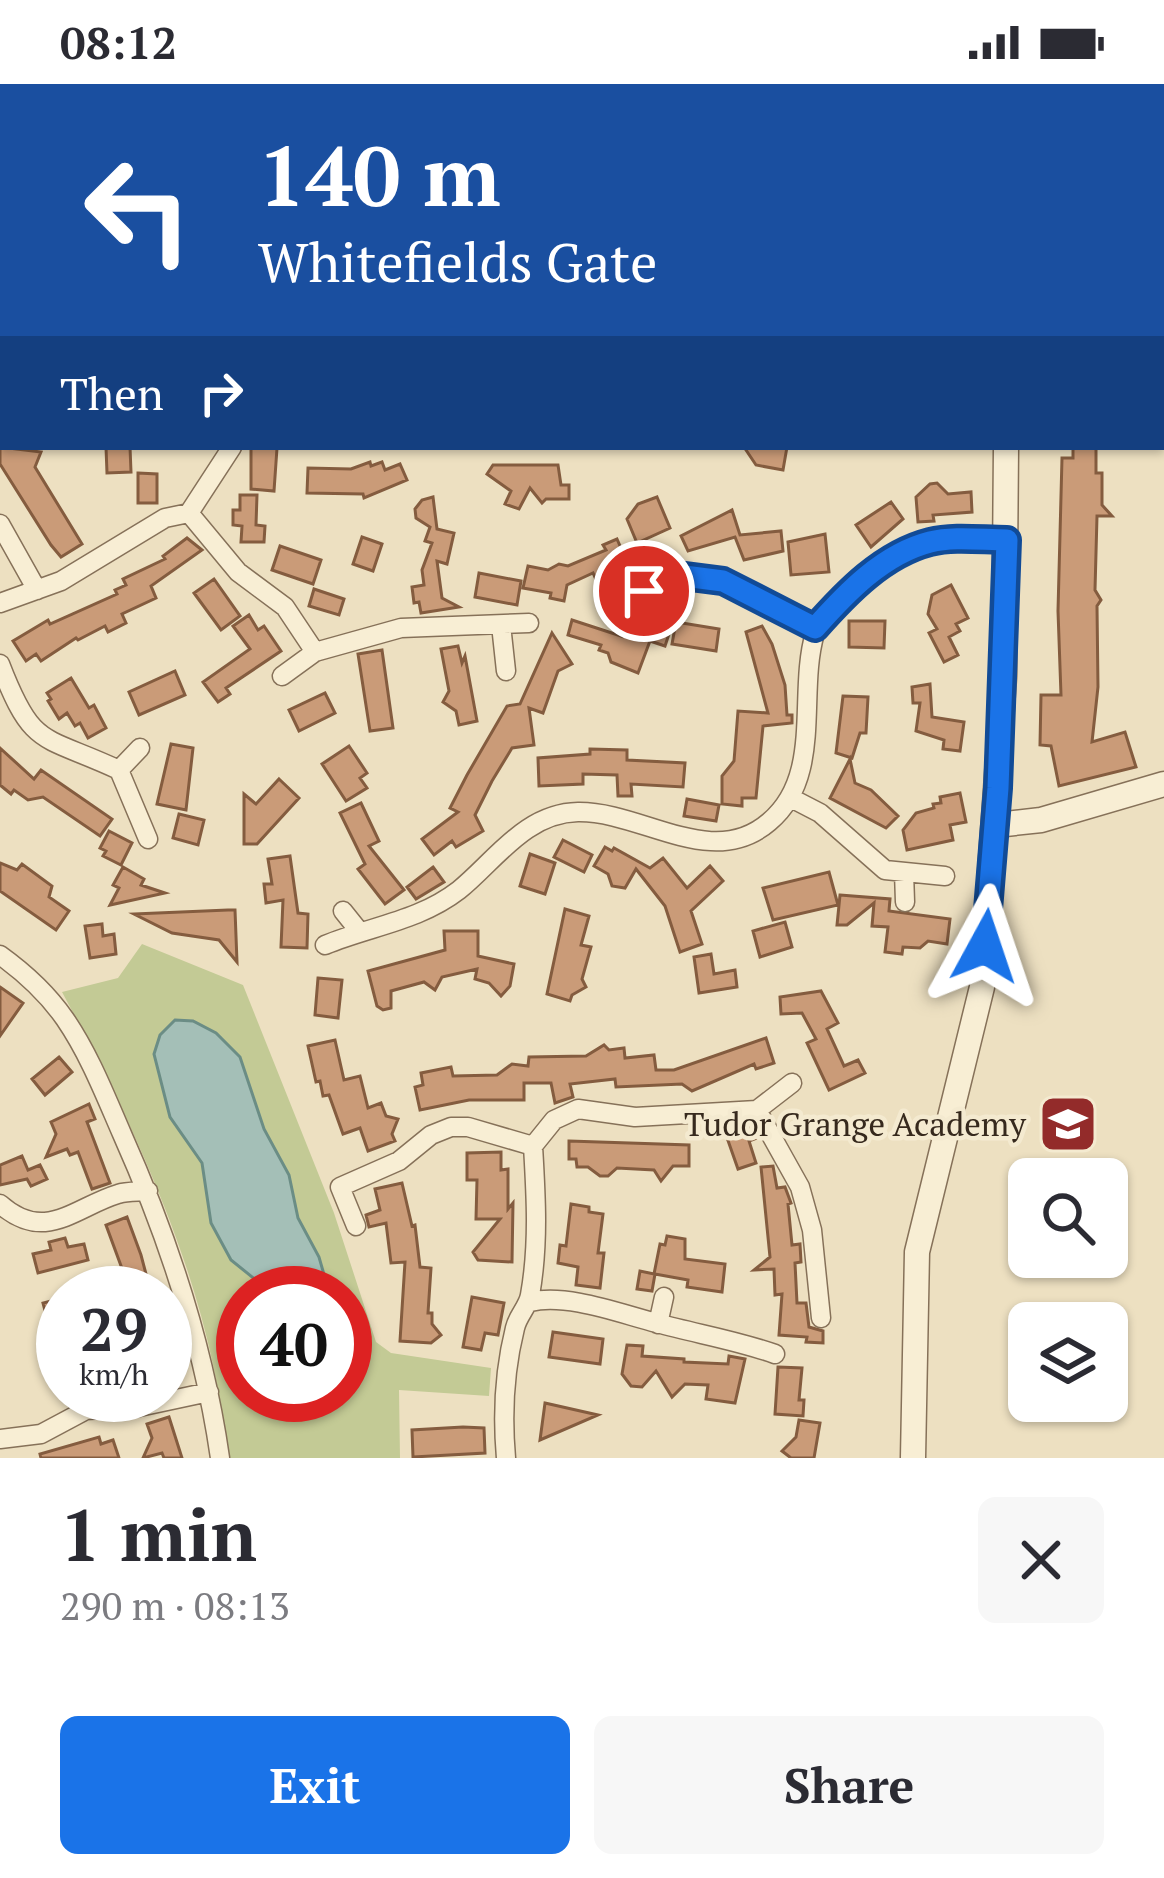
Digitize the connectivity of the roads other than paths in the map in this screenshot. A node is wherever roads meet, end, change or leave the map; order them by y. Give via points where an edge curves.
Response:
1 (230, 450) edge
2 (1006, 450) edge
3 (189, 513) junction
4 (0, 524) edge
5 (1007, 540) junction
6 (650, 551) dead end
7 (665, 582) junction
8 (37, 590) junction
9 (644, 591) dead end
10 (0, 603) edge
11 (529, 623) dead end
12 (501, 625) junction
13 (815, 628) junction
14 (315, 652) junction
15 (0, 664) edge
16 (506, 671) dead end
17 (282, 676) dead end
18 (140, 748) dead end
19 (119, 770) junction
20 (1164, 784) edge
21 (791, 798) junction
22 (996, 826) junction
23 (148, 839) dead end
24 (904, 872) junction
25 (945, 876) dead end
26 (905, 902) dead end
27 (343, 911) dead end
28 (359, 931) junction
29 (326, 945) dead end
30 (0, 955) edge
31 (792, 1083) dead end
32 (757, 1110) junction
33 (533, 1146) junction
34 (329, 1166) dead end
35 (340, 1187) junction
36 (148, 1191) junction
37 (0, 1204) edge
38 (356, 1226) dead end
39 (664, 1297) dead end
40 (530, 1302) junction
41 (820, 1318) dead end
42 (658, 1324) junction
43 (775, 1354) dead end
44 (209, 1392) junction
45 (0, 1438) edge
46 (220, 1458) edge
47 (506, 1458) edge
48 (913, 1458) edge

1 - 3 street
2 - 5 street
3 - 8 street via 165,518
3 - 14 street via 238,572 285,607
4 - 8 street
5 - 13 street via 946,539 903,553 855,586
5 - 22 street
6 - 7 street
7 - 9 street
7 - 13 street via 723,581
8 - 10 street
11 - 12 street
12 - 14 street via 400,628
12 - 16 street
13 - 21 street via 806,742
14 - 17 street
15 - 19 street via 23,720 41,739
18 - 19 street
19 - 23 street
20 - 22 street
21 - 24 street via 885,870
21 - 28 street via 745,838 719,844 577,812 544,821 426,913
22 - 48 street via 982,988 917,1252
24 - 25 street
24 - 26 street
27 - 28 street
28 - 29 street
30 - 36 street via 64,1018
31 - 32 street
32 - 33 street via 635,1117 578,1109 554,1120
32 - 41 street via 792,1167 812,1230
33 - 35 street via 451,1127
33 - 40 street
34 - 35 street
35 - 38 street
36 - 37 street via 118,1194 57,1221 26,1221
36 - 44 street
39 - 42 street
40 - 42 street via 614,1308
40 - 47 street via 515,1326 503,1388
42 - 43 street
44 - 45 street via 86,1410 41,1434
44 - 46 street

